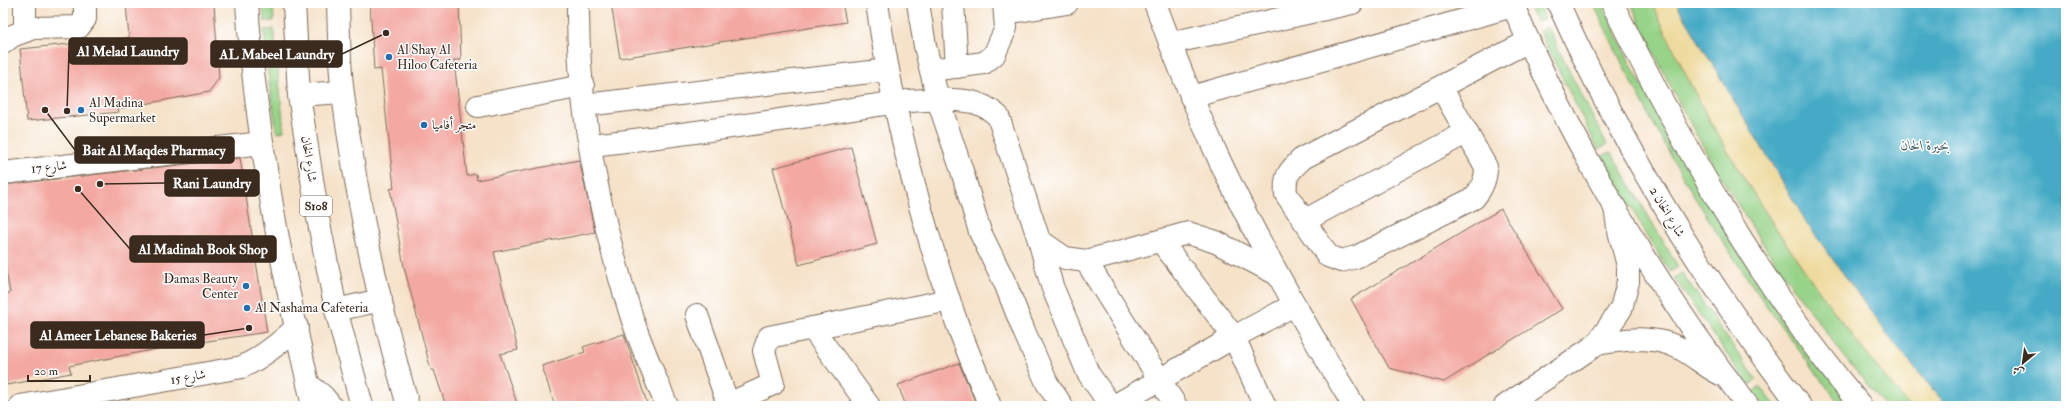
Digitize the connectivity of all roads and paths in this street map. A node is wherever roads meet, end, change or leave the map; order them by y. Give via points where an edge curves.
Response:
1 (26, 3) edge
2 (85, 3) edge
3 (247, 3) edge
4 (294, 3) edge
5 (338, 3) edge
6 (578, 3) edge
7 (877, 3) edge
8 (918, 3) edge
9 (953, 3) edge
10 (1067, 3) edge
11 (1155, 3) edge
12 (1352, 3) edge
13 (1558, 3) edge
14 (1612, 3) edge
15 (1513, 4) edge
16 (1005, 8) edge
17 (25, 30) junction
18 (1529, 41) junction
19 (3, 43) edge
20 (1170, 43) junction
21 (958, 67) junction
22 (888, 70) junction
23 (931, 70) junction
24 (1441, 87) junction
25 (342, 92) junction
26 (299, 95) junction
27 (584, 96) junction
28 (1192, 97) junction
29 (938, 100) junction
30 (893, 104) junction
31 (478, 106) dead end
32 (1467, 132) junction
33 (262, 144) junction
34 (591, 145) junction
35 (3, 173) edge
36 (1615, 206) junction
37 (1304, 221) junction
38 (1039, 240) junction
39 (1161, 241) junction
40 (1086, 261) junction
41 (1277, 274) junction
42 (381, 300) junction
43 (949, 300) junction
44 (1294, 305) junction
45 (336, 310) junction
46 (697, 316) dead end
47 (297, 327) junction
48 (812, 328) junction
49 (1234, 337) junction
50 (1597, 344) junction
51 (1725, 376) junction
52 (1160, 379) junction
53 (308, 384) junction
54 (1742, 402) edge
55 (726, 405) edge
56 (20, 406) edge
57 (313, 406) edge
58 (331, 406) edge
59 (362, 406) edge
60 (408, 406) edge
61 (666, 406) edge
62 (869, 406) edge
63 (990, 406) edge
64 (1062, 406) edge
65 (1110, 406) edge
66 (1114, 406) edge
67 (1176, 406) edge
68 (1265, 406) edge
69 (1354, 406) edge
70 (1505, 406) edge
71 (1800, 406) edge
72 (1861, 406) edge

1 - 17 street
2 - 17 street via 85,19 79,27
3 - 33 street
4 - 26 street, شارع الخان / S108
5 - 25 street
6 - 27 street
7 - 22 street
8 - 23 street
9 - 21 street
10 - 16 street
11 - 20 street
12 - 20 street
13 - 71 street, شارع الخان 2 via 1611,113 1676,226 1723,300
14 - 72 street via 1674,125 1724,209 1797,321
15 - 18 street
15 - 28 street
16 - 21 street via 1006,28 994,55 984,63
17 - 19 street
18 - 24 street
18 - 36 street via 1570,124
20 - 28 street
21 - 23 street
22 - 27 street
22 - 30 street
23 - 29 street
24 - 32 street
24 - 37 street via 1303,158 1289,171 1285,182 1286,194
25 - 26 street
25 - 42 street via 361,207
26 - 45 street, شارع الخان / S108 via 318,218
27 - 31 street
27 - 34 street
28 - 41 street via 1218,157
29 - 30 street
29 - 38 street via 973,102 998,116
29 - 64 street via 980,232 1005,283 1047,382
30 - 34 street via 676,136
30 - 43 street via 924,224
32 - 37 street
32 - 37 street via 1486,168 1484,182 1474,198 1356,257 1341,261 1328,256
33 - 35 street, شارع 17
33 - 47 street
34 - 61 street via 612,249 624,291
36 - 50 street via 1628,266 1628,282 1621,309
36 - 51 street via 1684,317
38 - 40 street via 1065,258
38 - 65 street via 1052,286 1088,373
39 - 40 street
39 - 41 street via 1188,233 1216,242
39 - 49 street
40 - 52 street
41 - 44 street
42 - 45 street
42 - 60 street
43 - 48 street
43 - 63 street
44 - 49 street
44 - 69 street
45 - 59 street, شارع الخان / S108
46 - 55 street
47 - 53 street
47 - 56 street, شارع 15 via 276,347 242,367
48 - 55 street via 769,337 764,351 773,384
48 - 62 street
49 - 52 street
49 - 68 street
50 - 51 street via 1636,338 1660,340 1681,349
50 - 70 street
51 - 54 street
52 - 66 street
52 - 67 street
53 - 57 street
53 - 58 street

